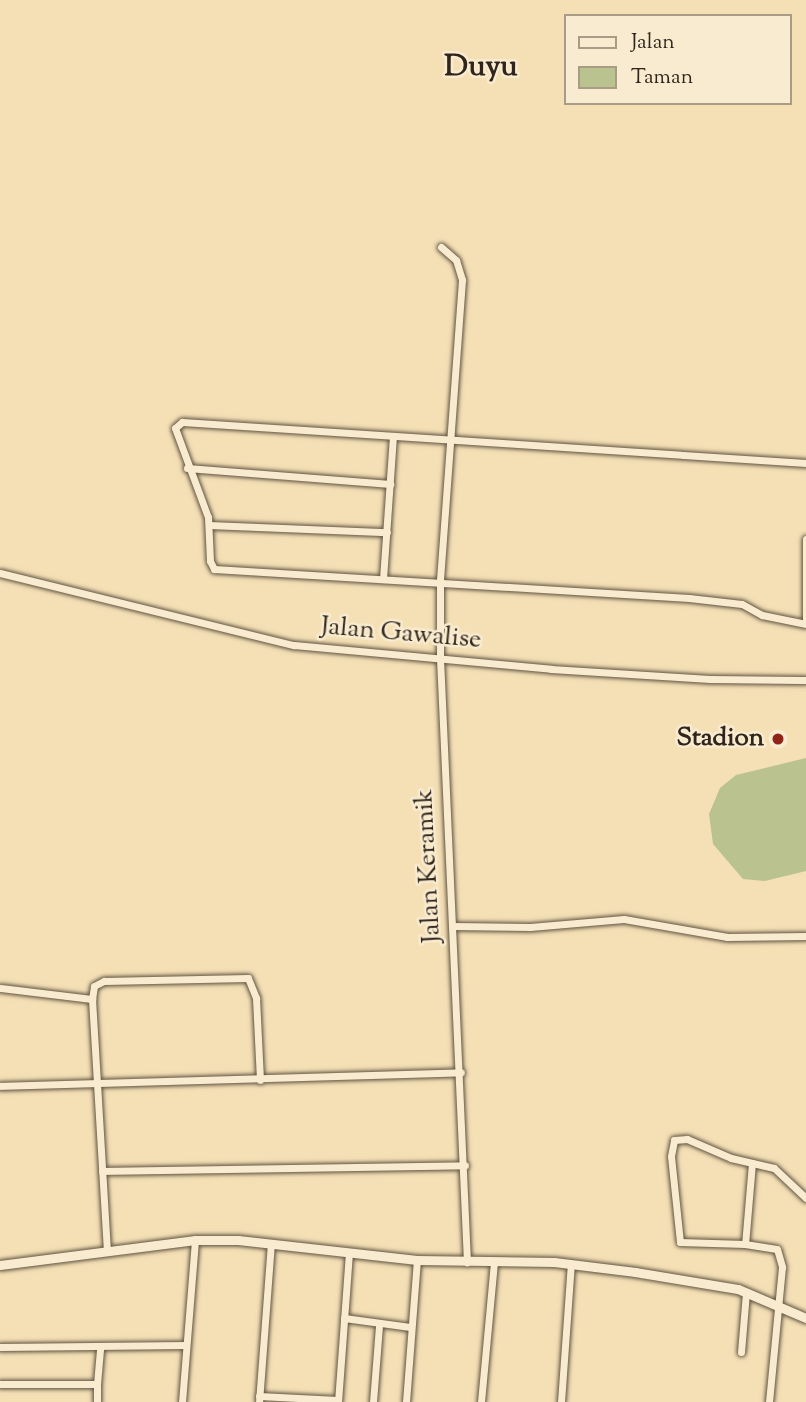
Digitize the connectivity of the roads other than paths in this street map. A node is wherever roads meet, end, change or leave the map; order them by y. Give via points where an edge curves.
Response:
1 (441, 247) dead end
2 (393, 437) junction
3 (453, 441) junction
4 (806, 463) edge
5 (187, 468) junction
6 (390, 484) junction
7 (209, 524) junction
8 (387, 532) junction
9 (806, 539) edge
10 (0, 573) edge
11 (383, 579) junction
12 (440, 583) junction
13 (806, 622) edge
14 (440, 658) junction
15 (806, 680) edge
16 (453, 926) junction
17 (806, 936) edge
18 (0, 988) edge
19 (92, 999) junction
20 (461, 1072) junction
21 (260, 1080) junction
22 (96, 1084) junction
23 (0, 1086) edge
24 (752, 1163) junction
25 (465, 1165) junction
26 (102, 1171) junction
27 (806, 1198) edge
28 (195, 1240) junction
29 (271, 1243) junction
30 (745, 1244) junction
31 (107, 1252) junction
32 (349, 1253) junction
33 (417, 1260) junction
34 (467, 1262) junction
35 (494, 1263) junction
36 (571, 1264) junction
37 (0, 1265) edge
38 (746, 1293) junction
39 (778, 1306) junction
40 (344, 1318) junction
41 (806, 1318) edge
42 (379, 1325) junction
43 (411, 1327) junction
44 (186, 1345) junction
45 (0, 1347) edge
46 (100, 1348) junction
47 (741, 1352) dead end
48 (0, 1384) edge
49 (97, 1384) junction
50 (259, 1399) edge
51 (338, 1401) edge
52 (97, 1402) edge
53 (182, 1402) edge
54 (373, 1402) edge
55 (406, 1402) edge
56 (481, 1402) edge
57 (561, 1402) edge
58 (769, 1402) edge

1 - 3 street, Jalan Keramik via 456,260 461,280
2 - 3 street
2 - 5 street via 182,422 175,428
2 - 6 street
3 - 4 street
3 - 12 street, Jalan Keramik
5 - 6 street
5 - 7 street
6 - 8 street
7 - 8 street
7 - 11 street via 214,569
8 - 11 street
9 - 13 street
10 - 14 street, Jalan Gawalise via 260,640
11 - 12 street
12 - 13 street via 734,602 762,615
12 - 14 street, Jalan Keramik
14 - 15 street, Jalan Gawalise via 698,679
14 - 16 street, Jalan Keramik
16 - 17 street via 530,927 624,919 727,937
16 - 20 street, Jalan Keramik
18 - 19 street
19 - 21 street via 94,986 104,981 248,978 256,998
19 - 22 street
20 - 21 street
20 - 25 street, Jalan Keramik
21 - 22 street
22 - 23 street
22 - 26 street
24 - 27 street via 774,1168
24 - 30 street
24 - 30 street via 687,1139 678,1139 671,1146 680,1242
25 - 26 street
25 - 34 street, Jalan Keramik
26 - 31 street
28 - 29 street
28 - 31 street
28 - 44 street
29 - 32 street
29 - 50 street
30 - 39 street via 777,1249 782,1267
31 - 37 street
32 - 33 street
32 - 40 street
33 - 34 street
33 - 43 street
34 - 35 street
35 - 36 street
35 - 56 street
36 - 38 street via 712,1283
36 - 57 street
38 - 39 street
38 - 47 street
39 - 41 street
39 - 58 street
40 - 42 street
40 - 51 street
42 - 43 street
42 - 54 street
43 - 55 street
44 - 46 street
44 - 53 street
45 - 46 street
46 - 49 street
48 - 49 street
49 - 52 street
50 - 51 street

